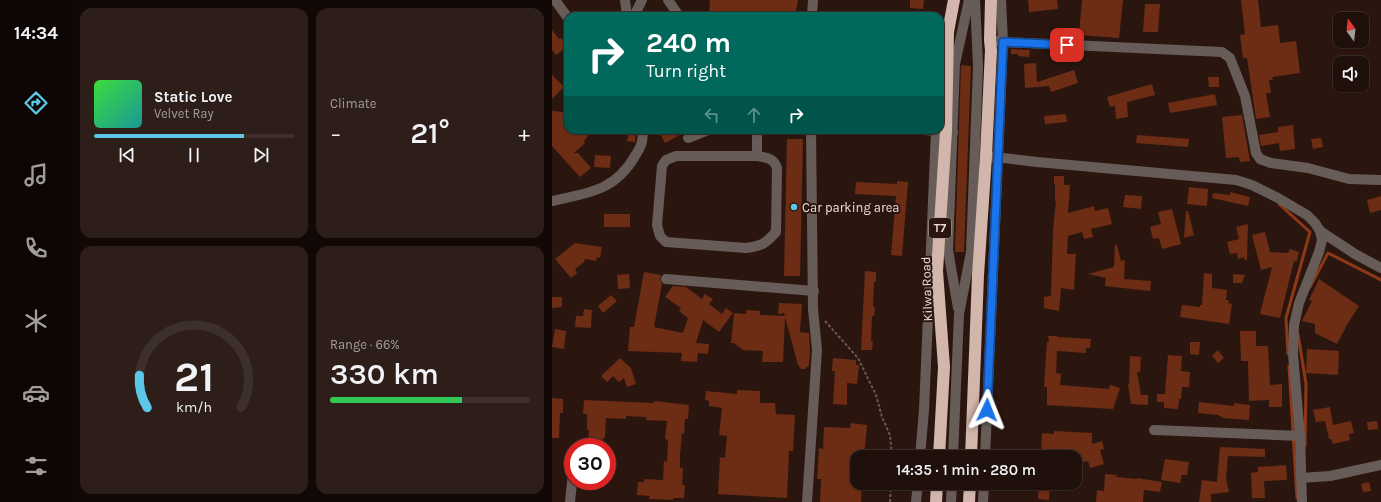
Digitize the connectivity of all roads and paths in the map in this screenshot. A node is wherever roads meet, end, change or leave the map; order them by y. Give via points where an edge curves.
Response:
1 (555, 0) edge
2 (625, 0) edge
3 (642, 0) edge
4 (668, 0) edge
5 (813, 0) edge
6 (954, 0) edge
7 (969, 0) edge
8 (975, 0) edge
9 (991, 0) edge
10 (1001, 0) edge
11 (564, 12) edge
12 (626, 12) edge
13 (636, 12) edge
14 (676, 12) edge
15 (812, 12) edge
16 (990, 40) junction
17 (1003, 42) junction
18 (945, 132) edge
19 (643, 134) edge
20 (698, 134) edge
21 (757, 134) edge
22 (811, 134) edge
23 (688, 138) dead end
24 (757, 156) junction
25 (992, 157) junction
26 (1381, 180) edge
27 (552, 201) edge
28 (1320, 231) junction
29 (1381, 268) edge
30 (666, 279) dead end
31 (814, 291) junction
32 (813, 309) junction
33 (959, 314) junction
34 (1154, 430) dead end
35 (1300, 436) junction
36 (891, 450) edge
37 (921, 450) edge
38 (939, 450) edge
39 (953, 450) edge
40 (971, 450) edge
41 (985, 450) edge
42 (1381, 465) edge
43 (1302, 478) junction
44 (571, 490) edge
45 (891, 490) edge
46 (917, 490) edge
47 (937, 490) edge
48 (952, 490) edge
49 (970, 490) edge
50 (984, 490) edge
51 (570, 502) edge
52 (807, 502) edge
53 (890, 502) edge
54 (916, 502) edge
55 (936, 502) edge
56 (951, 502) edge
57 (969, 502) edge
58 (983, 502) edge
59 (1302, 502) edge

1 - 11 street
2 - 12 street
3 - 13 street
4 - 14 street
5 - 15 street
6 - 18 highway, Kilwa Road / T7 via 948,32
7 - 18 street via 955,64
8 - 33 street via 978,66 971,252
9 - 16 highway
10 - 17 street
16 - 17 street
16 - 25 highway
17 - 25 street
17 - 26 street via 1222,52 1230,58 1245,96 1256,153 1260,159 1349,179
18 - 33 street via 948,250
18 - 37 street
18 - 38 highway, Kilwa Road / T7 via 937,272 944,367
19 - 27 street via 644,138 630,166 614,182 592,192
20 - 23 street
21 - 24 street
22 - 31 street
24 - 24 street via 676,156 666,160 662,166 658,225 660,236 666,242 746,248 759,246 768,241 776,232 777,168 771,159
25 - 28 street via 1236,180 1284,201 1306,215
25 - 40 highway via 978,275
25 - 41 street
28 - 29 street
28 - 35 street via 1322,240 1319,252 1299,303 1294,325
30 - 31 street
31 - 32 street
32 - 36 path via 858,358 876,395 890,435
32 - 52 street via 817,350
33 - 39 street
34 - 35 street
35 - 43 street
42 - 43 street via 1330,476
43 - 59 street
44 - 51 street
45 - 53 path
46 - 54 street
47 - 55 highway
48 - 56 street
49 - 57 highway
50 - 58 street

